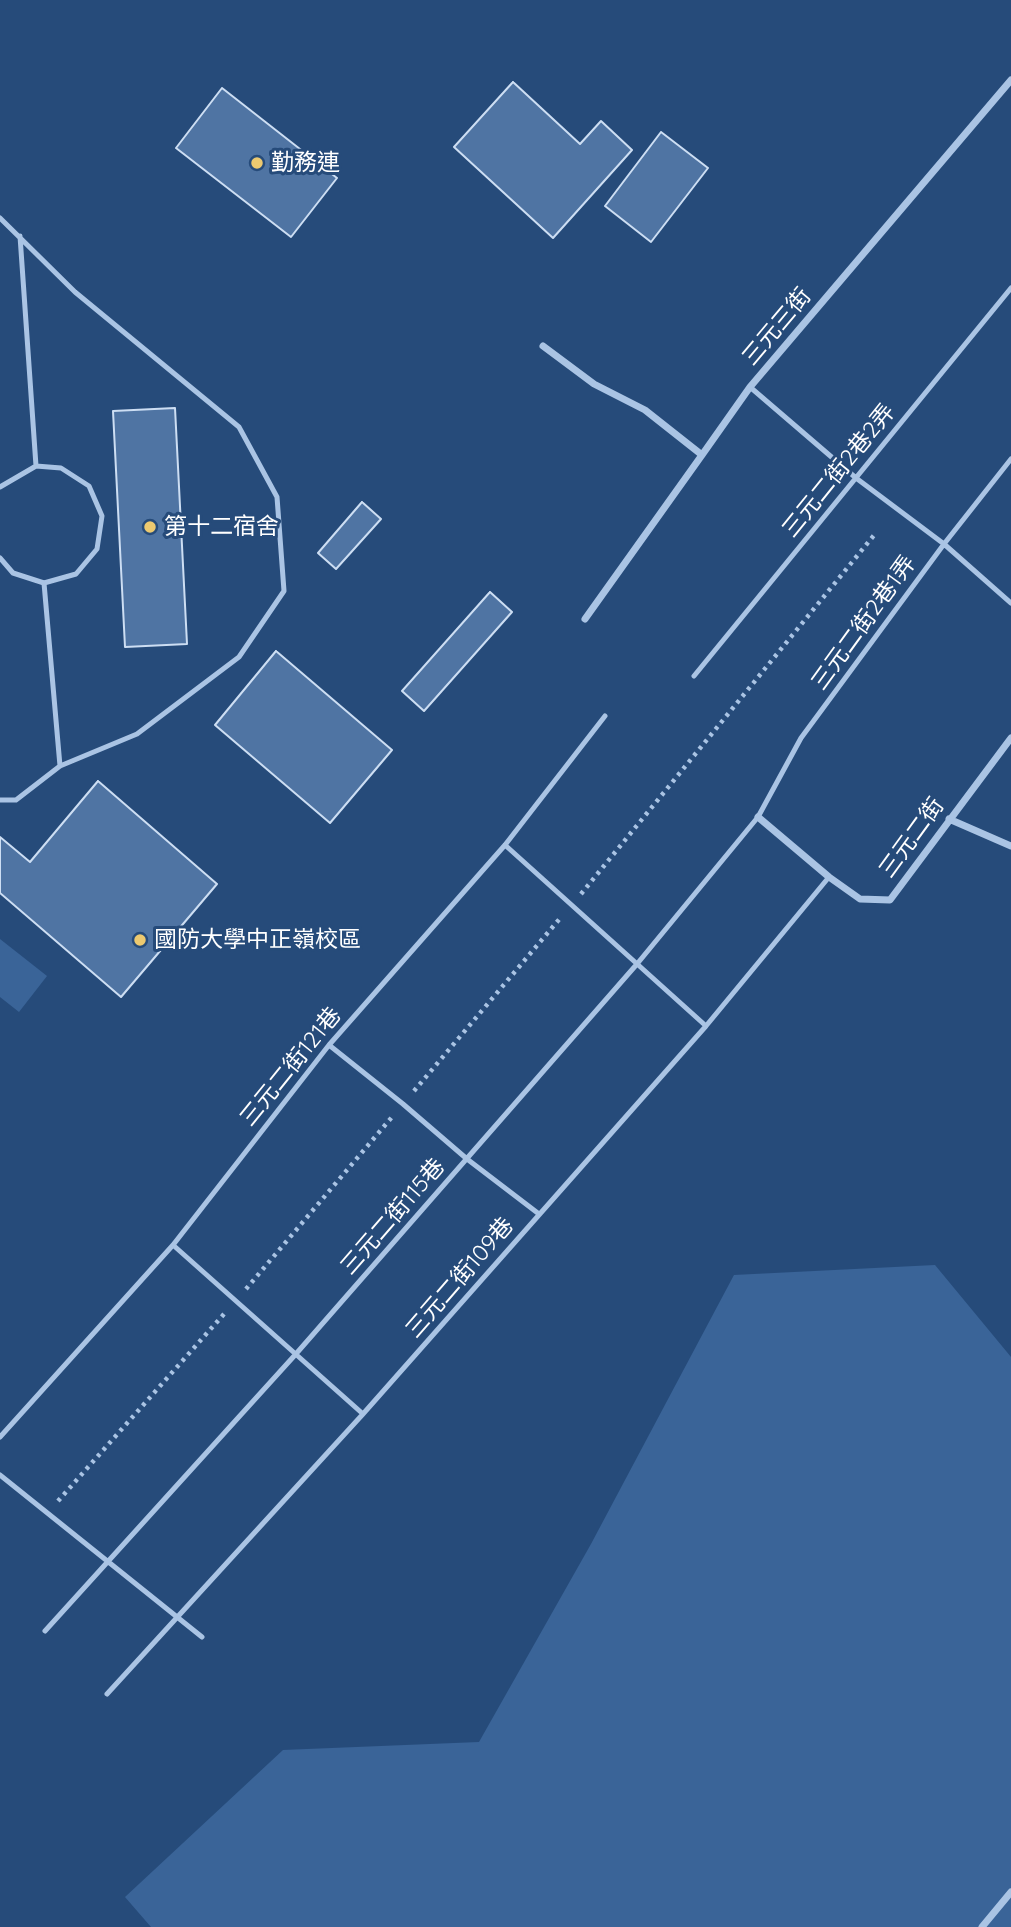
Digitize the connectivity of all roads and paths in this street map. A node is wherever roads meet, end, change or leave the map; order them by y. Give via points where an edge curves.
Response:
1 (1011, 80) edge
2 (0, 218) edge
3 (20, 236) junction
4 (1011, 288) edge
5 (543, 346) dead end
6 (750, 387) junction
7 (702, 455) junction
8 (1011, 459) edge
9 (36, 466) junction
10 (856, 478) junction
11 (0, 487) edge
12 (875, 534) dead end
13 (944, 544) junction
14 (0, 558) edge
15 (44, 583) junction
16 (1011, 603) edge
17 (585, 619) dead end
18 (694, 676) dead end
19 (605, 716) dead end
20 (1011, 738) edge
21 (60, 766) junction
22 (0, 800) edge
23 (758, 817) junction
24 (949, 819) junction
25 (505, 845) junction
26 (1011, 846) edge
27 (830, 877) junction
28 (572, 905) junction
29 (637, 964) junction
30 (706, 1026) junction
31 (329, 1045) junction
32 (403, 1104) junction
33 (467, 1159) junction
34 (540, 1214) junction
35 (173, 1245) junction
36 (235, 1301) junction
37 (295, 1355) junction
38 (363, 1414) junction
39 (0, 1437) edge
40 (0, 1475) edge
41 (47, 1513) junction
42 (108, 1561) junction
43 (176, 1616) junction
44 (45, 1631) dead end
45 (202, 1637) dead end
46 (107, 1694) dead end
47 (1011, 1892) edge
48 (982, 1927) edge

1 - 6 street, 三元三街
2 - 3 lane
3 - 9 lane
3 - 21 lane via 75,292 239,427 277,497 284,592 239,657 137,734
4 - 10 lane, 三元二街2巷2弄
5 - 7 street via 594,384 645,410
6 - 7 street, 三元三街
6 - 10 lane
7 - 17 street, 三元三街
8 - 13 lane, 三元二街2巷1弄
9 - 11 lane
9 - 15 lane via 61,468 89,486 102,516 97,549 76,573
10 - 13 lane
10 - 18 lane, 三元二街2巷2弄
12 - 28 path
13 - 16 lane
13 - 23 lane, 三元二街2巷1弄 via 801,738
14 - 15 lane via 13,573
15 - 21 lane
19 - 25 lane, 三元二街121巷
20 - 24 street, 三元二街
21 - 22 lane via 16,800
23 - 27 street, 三元二街
23 - 29 lane, 三元二街115巷
24 - 26 street
24 - 27 street, 三元二街 via 890,900 860,899
25 - 28 lane
25 - 31 lane, 三元二街121巷
27 - 30 lane, 三元二街109巷
28 - 29 lane
28 - 32 path
29 - 30 lane
29 - 33 lane, 三元二街115巷
30 - 34 lane, 三元二街109巷
31 - 32 lane
31 - 35 lane, 三元二街121巷
32 - 33 lane
32 - 36 path
33 - 34 lane
33 - 37 lane, 三元二街115巷
34 - 38 lane, 三元二街109巷
35 - 36 lane
35 - 39 lane, 三元二街121巷
36 - 37 lane
36 - 41 path
37 - 38 lane
37 - 42 lane, 三元二街115巷
38 - 43 lane, 三元二街109巷
40 - 41 lane
41 - 42 lane
42 - 43 lane
42 - 44 lane, 三元二街115巷
43 - 45 lane
43 - 46 lane, 三元二街109巷
47 - 48 street

